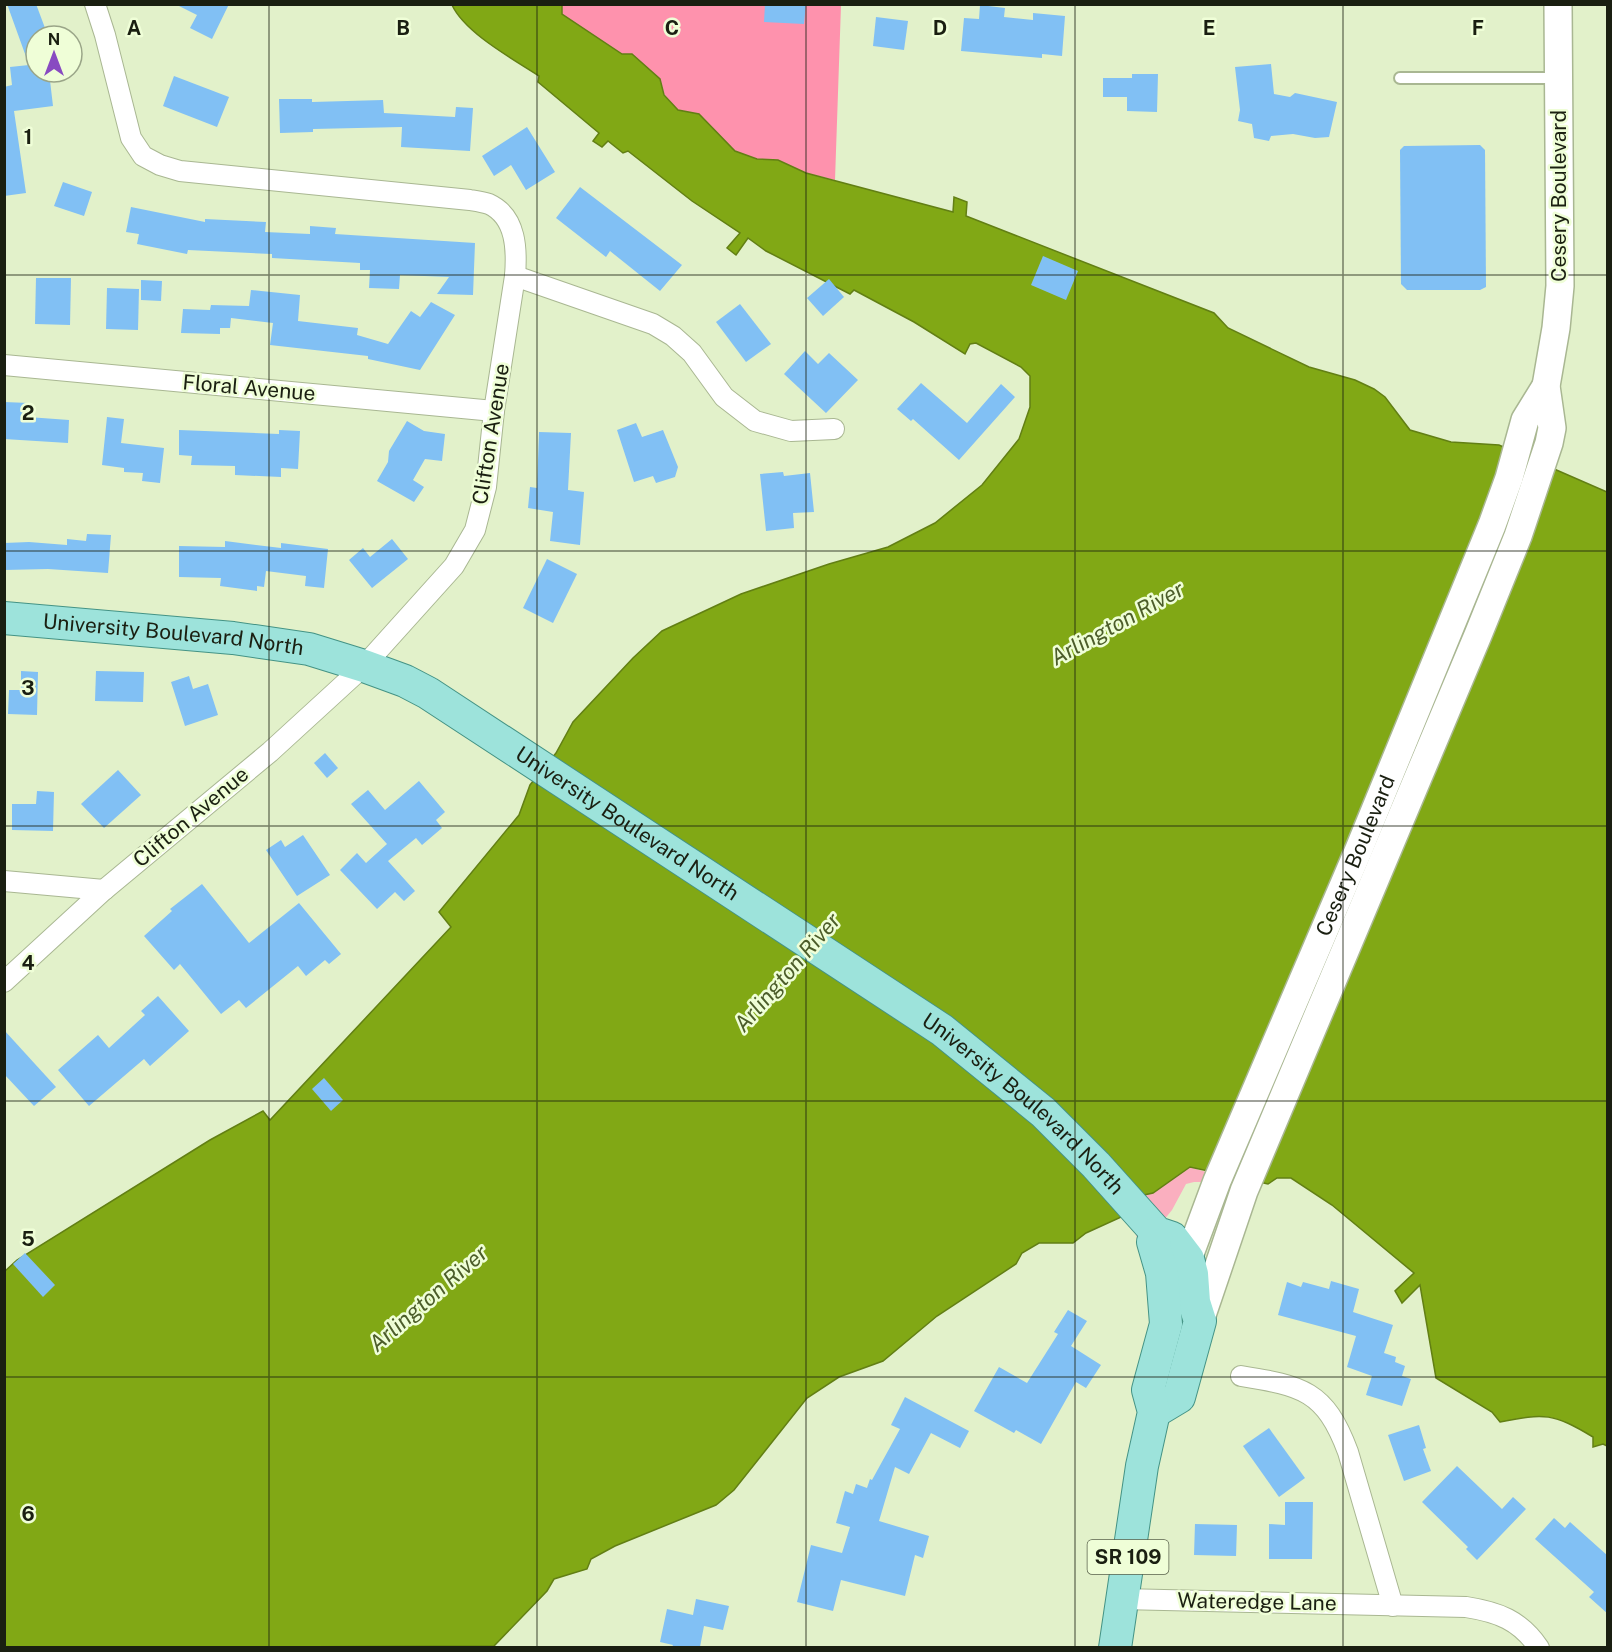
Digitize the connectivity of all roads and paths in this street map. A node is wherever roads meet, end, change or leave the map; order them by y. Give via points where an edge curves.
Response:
1 (95, 4) edge
2 (1558, 4) edge
3 (1400, 78) dead end
4 (1559, 78) junction
5 (515, 276) junction
6 (4, 365) edge
7 (1546, 386) junction
8 (494, 411) junction
9 (834, 429) dead end
10 (4, 618) edge
11 (364, 666) junction
12 (4, 881) edge
13 (104, 890) junction
14 (4, 982) edge
15 (1157, 1233) junction
16 (1188, 1259) junction
17 (1200, 1321) junction
18 (1166, 1324) junction
19 (1241, 1376) dead end
20 (1154, 1412) junction
21 (1121, 1599) junction
22 (1393, 1605) junction
23 (1115, 1647) edge
24 (1539, 1647) edge

1 - 5 street, Clifton Avenue via 131,138 143,156 180,171 491,205 514,234
2 - 4 main road, Cesery Boulevard / SR 109
3 - 4 lane
4 - 7 main road, Cesery Boulevard / SR 109 via 1560,286
5 - 8 street, Clifton Avenue
5 - 9 street via 667,332 692,353 724,396 755,421 791,431
6 - 8 street, Floral Avenue
7 - 16 main road, Cesery Boulevard / SR 109 via 1525,420 1492,525 1217,1181
7 - 17 main road, Cesery Boulevard / SR 109 via 1552,428 1518,536 1244,1191
8 - 11 street, Clifton Avenue via 486,487 475,530 454,566
10 - 11 main road, University Boulevard North via 233,638 309,649
11 - 13 street, Clifton Avenue via 270,752
11 - 15 main road, University Boulevard North via 428,693 942,1030 1043,1112
12 - 13 street
13 - 14 street, Clifton Avenue
15 - 16 main road, University Boulevard North via 1172,1238
15 - 18 main road via 1153,1242 1164,1282
16 - 17 main road
16 - 18 main road, Cesery Boulevard / SR 109
17 - 20 main road, SR 109 via 1179,1397
18 - 20 main road, SR 109 via 1148,1390
19 - 22 street via 1305,1391 1340,1430
20 - 21 main road, SR 109
21 - 22 street, Wateredge Lane
21 - 23 main road, SR 109
22 - 24 street, Wateredge Lane via 1466,1607 1500,1614 1525,1630

